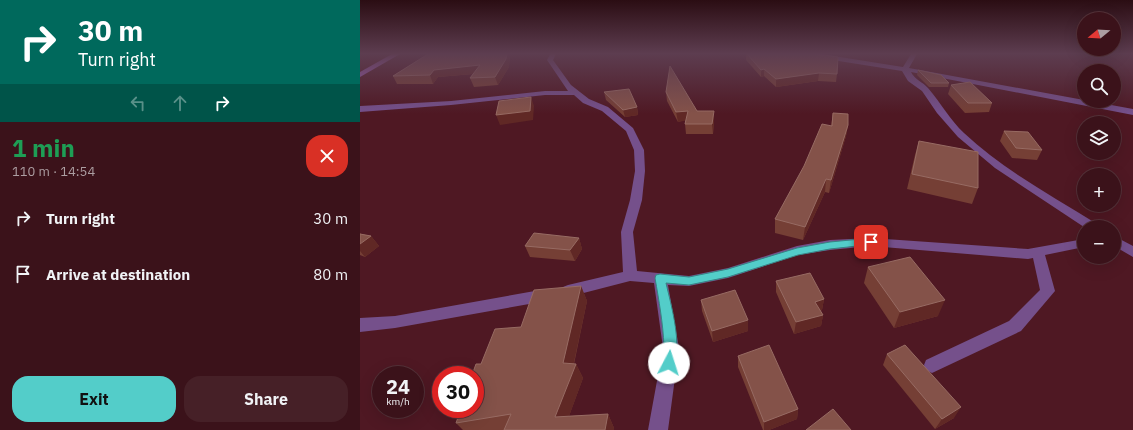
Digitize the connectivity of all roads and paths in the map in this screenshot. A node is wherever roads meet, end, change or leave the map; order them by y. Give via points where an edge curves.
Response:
1 (561, 74) edge
2 (908, 74) edge
3 (932, 74) edge
4 (576, 93) junction
5 (360, 109) edge
6 (1133, 112) edge
7 (1082, 220) edge
8 (1077, 244) edge
9 (1121, 244) edge
10 (1038, 252) junction
11 (1133, 252) edge
12 (630, 276) junction
13 (660, 278) junction
14 (360, 325) edge
15 (932, 365) dead end
16 (658, 430) edge

1 - 4 street via 568,87
2 - 7 street via 925,89 961,135 998,166
3 - 6 street
4 - 5 street via 545,93
4 - 12 street via 586,101 605,109 630,130 639,150 640,171 636,200 626,232
8 - 10 street
9 - 11 street
10 - 13 street via 1028,254 871,242 797,251 728,273 689,281
10 - 15 street via 1048,291 1015,326
12 - 13 street
12 - 14 street via 499,304 395,322
13 - 16 street via 671,348

